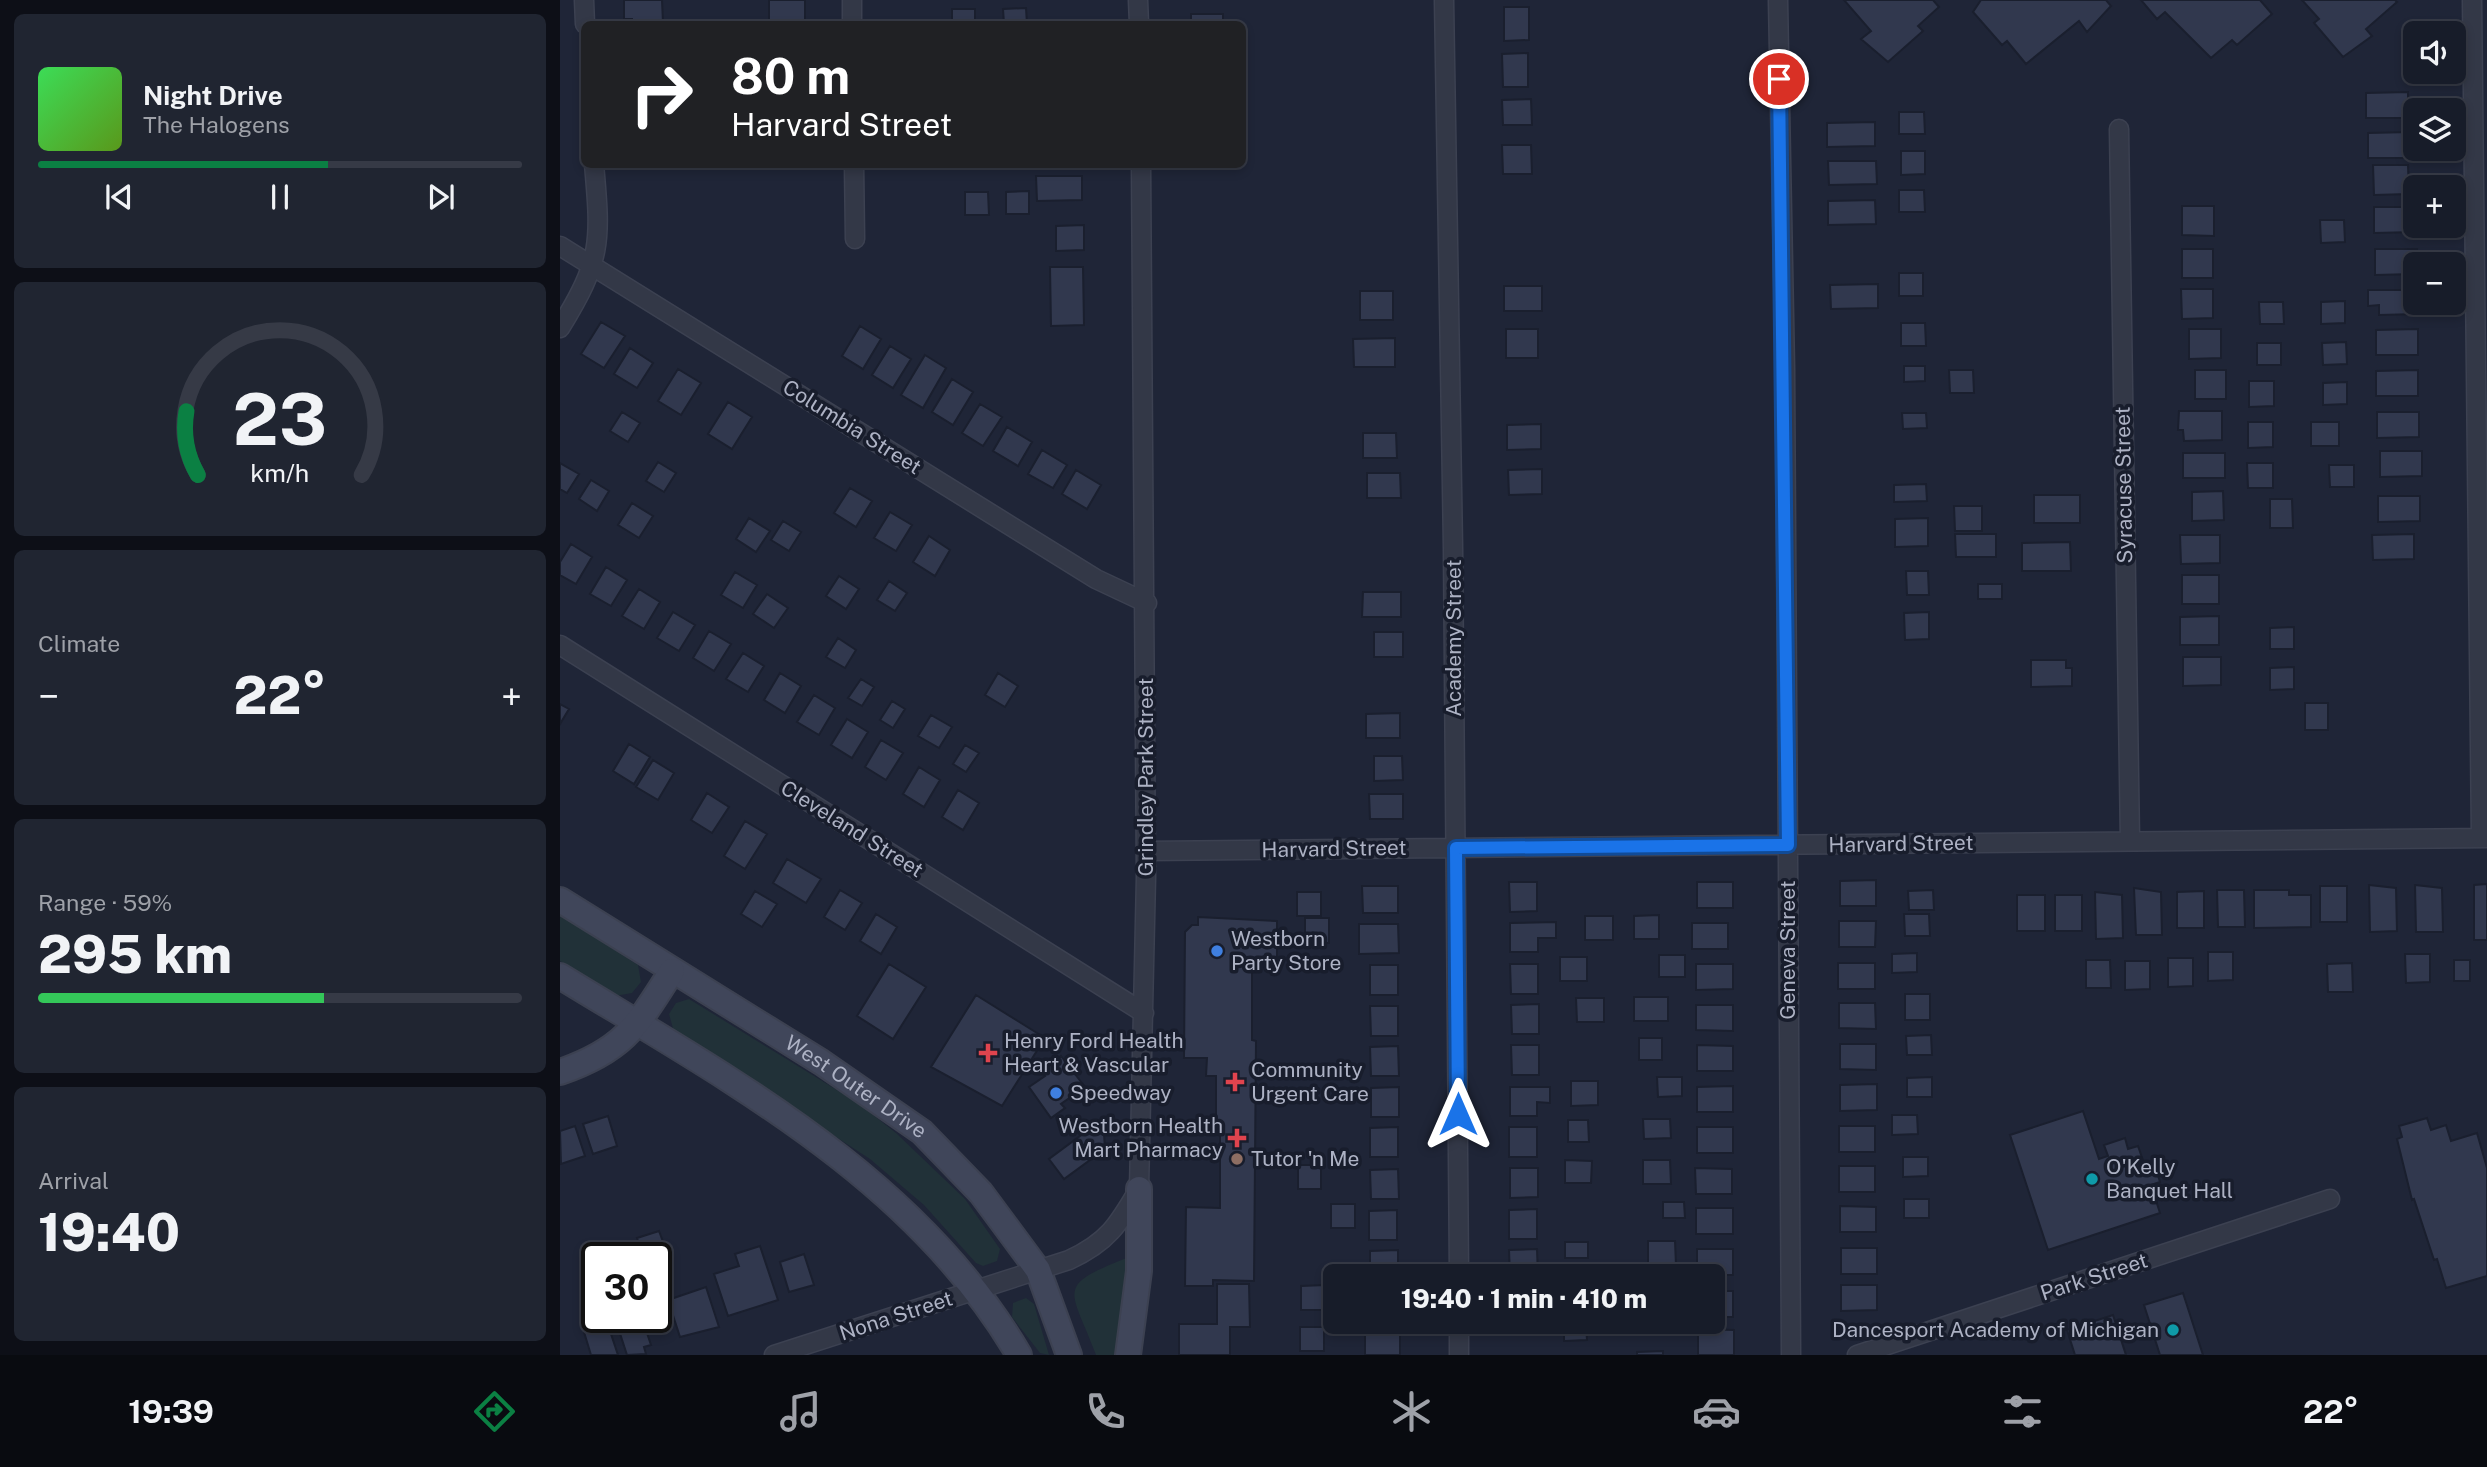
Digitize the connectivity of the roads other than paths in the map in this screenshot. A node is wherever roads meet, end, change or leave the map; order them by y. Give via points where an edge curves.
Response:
1 (584, 0) edge
2 (852, 0) edge
3 (1138, 0) edge
4 (1444, 0) edge
5 (1778, 0) edge
6 (2472, 0) edge
7 (584, 21) edge
8 (852, 21) edge
9 (1139, 21) edge
10 (2119, 129) dead end
11 (594, 168) edge
12 (854, 168) edge
13 (1141, 168) edge
14 (855, 239) dead end
15 (560, 246) edge
16 (594, 266) junction
17 (560, 328) edge
18 (1147, 603) junction
19 (560, 645) edge
20 (2484, 838) edge
21 (2130, 841) junction
22 (1788, 845) junction
23 (1456, 848) junction
24 (1146, 851) junction
25 (560, 900) edge
26 (673, 971) junction
27 (560, 976) edge
28 (1144, 1013) junction
29 (638, 1024) junction
30 (560, 1072) edge
31 (1139, 1189) junction
32 (2330, 1199) dead end
33 (1458, 1264) edge
34 (1038, 1270) junction
35 (977, 1290) junction
36 (1459, 1334) edge
37 (774, 1355) edge
38 (1019, 1355) edge
39 (1069, 1355) edge
40 (1128, 1355) edge
41 (1459, 1355) edge
42 (1791, 1355) edge
43 (1857, 1355) edge

1 - 7 street
2 - 8 street
3 - 9 street
4 - 23 street, Academy Street
5 - 22 street, Geneva Street
6 - 20 street
10 - 21 street, Syracuse Street
11 - 16 street via 600,228
12 - 14 street
13 - 18 street, Grindley Park Street
15 - 16 street, Columbia Street
16 - 17 street
16 - 18 street, Columbia Street via 1096,579
18 - 24 street, Grindley Park Street
19 - 28 street, Cleveland Street
20 - 21 street, Harvard Street
21 - 22 street, Harvard Street
22 - 23 street, Harvard Street
22 - 42 street, Geneva Street
23 - 24 street, Harvard Street
23 - 33 street, Academy Street
24 - 28 street, Grindley Park Street
25 - 26 main road, West Outer Drive
26 - 29 main road
26 - 34 main road, West Outer Drive via 821,1062 922,1132 982,1193
27 - 29 main road
28 - 31 street, Grindley Park Street
29 - 30 main road via 610,1052
29 - 35 main road via 789,1120 877,1184 937,1242
31 - 34 street, Grindley Park Street via 1115,1230 1094,1248
31 - 40 main road via 1139,1271
32 - 43 street, Park Street
34 - 35 street, Grindley Park Street
34 - 39 main road, West Outer Drive
35 - 37 street, Nona Street
35 - 38 main road
36 - 41 street

